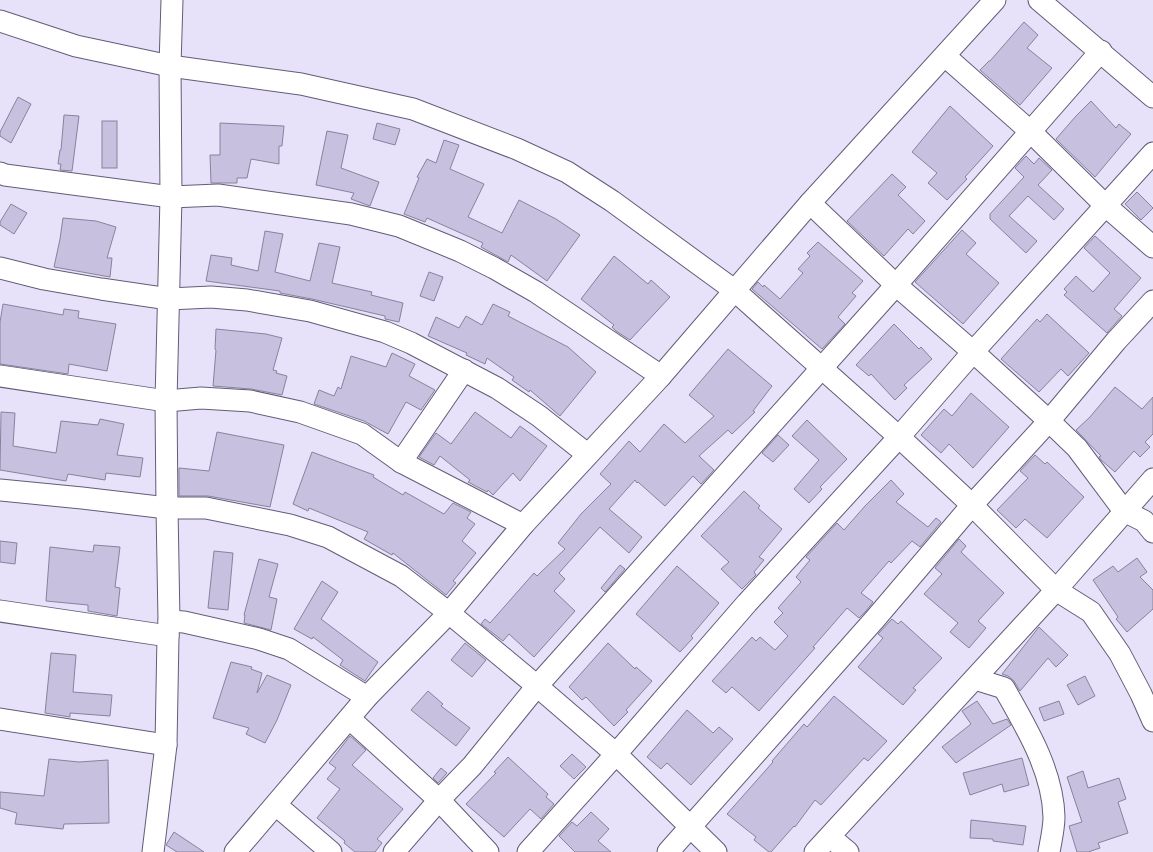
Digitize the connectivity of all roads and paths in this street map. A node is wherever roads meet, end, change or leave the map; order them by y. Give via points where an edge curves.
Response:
1 (172, 0) edge
2 (995, 0) edge
3 (1040, 0) edge
4 (0, 20) edge
5 (1101, 51) junction
6 (945, 56) junction
7 (170, 66) junction
8 (1153, 96) edge
9 (1031, 132) junction
10 (1153, 153) edge
11 (0, 173) edge
12 (171, 196) junction
13 (810, 203) junction
14 (1106, 206) junction
15 (1153, 247) edge
16 (0, 268) edge
17 (896, 286) junction
18 (734, 290) junction
19 (168, 299) junction
20 (1153, 302) edge
21 (973, 352) junction
22 (822, 367) junction
23 (464, 370) junction
24 (0, 376) edge
25 (661, 376) junction
26 (166, 401) junction
27 (1049, 421) junction
28 (899, 437) junction
29 (587, 454) junction
30 (401, 462) junction
31 (1153, 480) edge
32 (0, 490) edge
33 (972, 505) junction
34 (166, 508) junction
35 (1124, 511) junction
36 (523, 525) junction
37 (1153, 532) edge
38 (1056, 590) junction
39 (0, 611) edge
40 (449, 612) junction
41 (168, 628) junction
42 (976, 679) junction
43 (538, 686) junction
44 (368, 697) junction
45 (0, 719) edge
46 (350, 719) junction
47 (1153, 721) edge
48 (166, 745) junction
49 (616, 754) junction
50 (439, 800) junction
51 (276, 805) junction
52 (691, 827) junction
53 (823, 845) edge
54 (153, 852) edge
55 (235, 852) edge
56 (331, 852) edge
57 (394, 852) edge
58 (488, 852) edge
59 (528, 852) edge
60 (668, 852) edge
61 (716, 852) edge
62 (848, 852) edge
63 (1049, 852) edge

1 - 7 street
2 - 6 street
3 - 5 street
4 - 7 street via 76,46
5 - 8 street
5 - 9 street
6 - 9 street
6 - 13 street
7 - 12 street
7 - 18 street via 301,84 413,109 517,149 567,172 612,201
9 - 14 street
9 - 17 street
10 - 14 street
11 - 12 street
12 - 19 street
12 - 25 street via 218,195 350,214 399,226 460,251 536,292
13 - 17 street
13 - 18 street
14 - 15 street
14 - 21 street
16 - 19 street via 44,279
17 - 21 street
17 - 22 street
18 - 22 street
18 - 25 street
19 - 23 street via 211,297 247,300 310,311 384,332
19 - 26 street
20 - 27 street
21 - 27 street
21 - 28 street
22 - 28 street
22 - 43 street
23 - 29 street via 518,401
23 - 30 street
24 - 26 street
25 - 29 street
26 - 30 street via 200,398 250,401 300,412 362,434
26 - 34 street
27 - 33 street
27 - 35 street via 1077,448
28 - 33 street
28 - 49 street via 746,603
29 - 36 street
30 - 36 street
31 - 35 street
32 - 34 street
33 - 38 street
33 - 52 street via 876,619
34 - 40 street via 206,508 290,525 328,537 401,576
34 - 41 street
35 - 37 street via 1144,521
35 - 38 street
36 - 40 street
38 - 42 street
38 - 47 street via 1091,612 1120,654
39 - 41 street
40 - 43 street
40 - 44 street
41 - 44 street via 184,622 289,649
41 - 48 street
42 - 53 street
42 - 63 street via 1004,688 1036,751 1048,781 1054,818
43 - 49 street
43 - 50 street via 472,766
44 - 46 street
45 - 48 street
46 - 50 street
46 - 51 street
48 - 54 street
49 - 52 street
49 - 59 street
50 - 57 street
50 - 58 street
51 - 55 street
51 - 56 street
52 - 60 street
52 - 61 street
53 - 62 street

